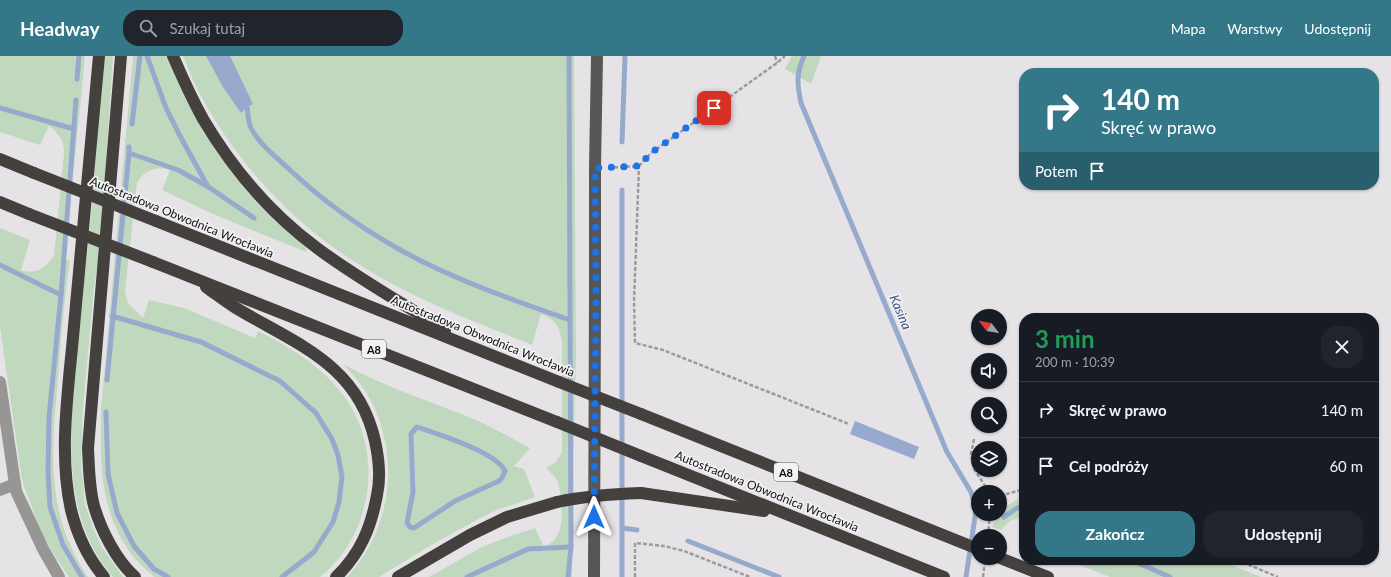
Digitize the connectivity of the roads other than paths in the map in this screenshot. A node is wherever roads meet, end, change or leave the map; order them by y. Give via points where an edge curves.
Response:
1 (99, 56) edge
2 (120, 56) edge
3 (173, 56) edge
4 (597, 56) edge
5 (0, 159) edge
6 (0, 202) edge
7 (191, 276) junction
8 (469, 345) junction
9 (0, 382) edge
10 (15, 484) junction
11 (0, 490) edge
12 (786, 515) junction
13 (971, 546) edge
14 (1007, 561) edge
15 (1044, 575) edge
16 (59, 577) edge
17 (104, 577) edge
18 (135, 577) edge
19 (336, 577) edge
20 (398, 577) edge
21 (594, 577) edge
22 (944, 577) edge

1 - 17 highway via 68,393 65,456 76,529 87,552
2 - 18 highway via 88,448 94,505 102,530
3 - 8 highway via 204,119 229,157 254,189 285,221 317,248
4 - 21 main road
5 - 8 highway, Autostradowa Obwodnica Wrocławia / A8, bridge
6 - 7 highway, Autostradowa Obwodnica Wrocławia / A8, bridge
7 - 12 highway, Autostradowa Obwodnica Wrocławia / A8, bridge
7 - 19 highway via 235,308 318,356 338,373 365,410 373,431 379,469 374,514 354,556
8 - 13 highway, Autostradowa Obwodnica Wrocławia / A8, bridge
9 - 10 lane
10 - 11 lane
10 - 16 lane via 43,549
12 - 20 highway, bridge via 641,493 578,497 501,520
12 - 22 highway, Autostradowa Obwodnica Wrocławia / A8
14 - 15 highway

